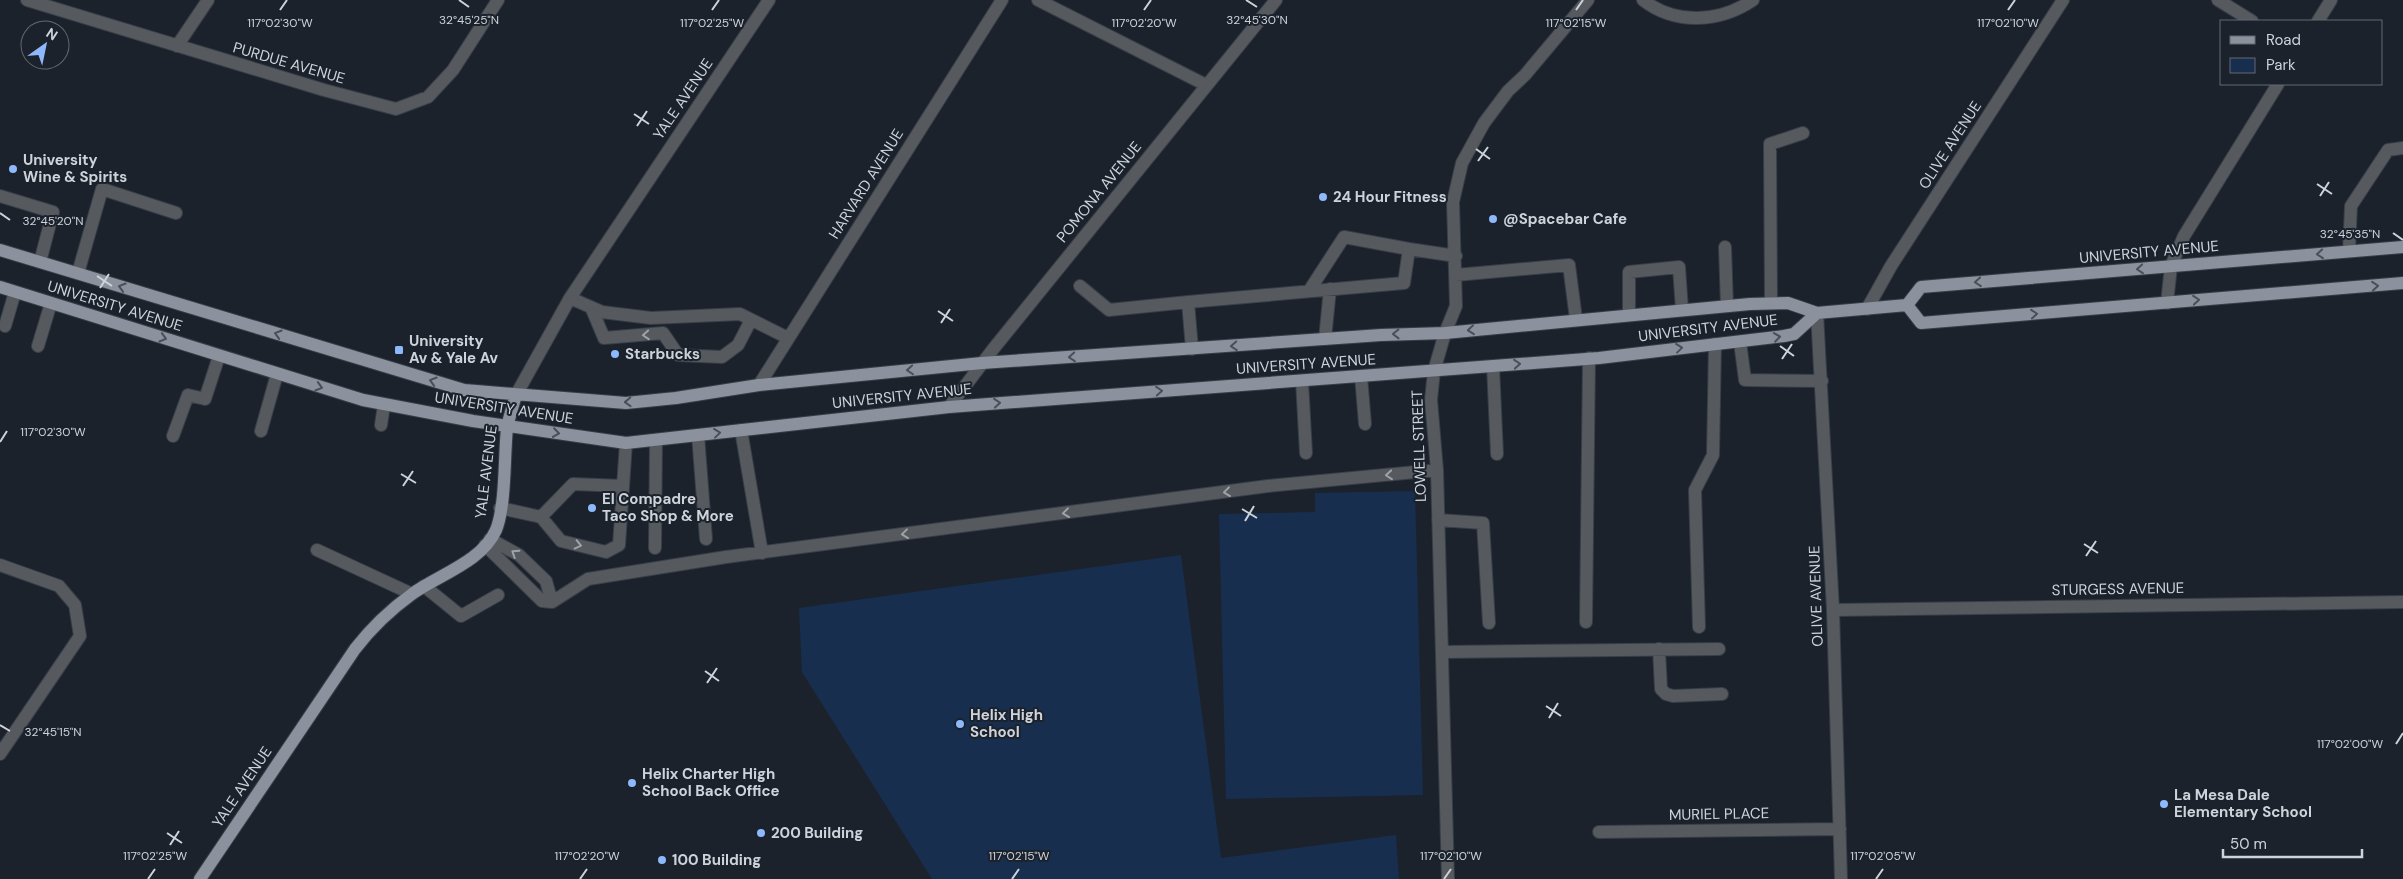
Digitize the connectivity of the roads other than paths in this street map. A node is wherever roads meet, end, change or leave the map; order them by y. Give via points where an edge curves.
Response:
1 (27, 0) edge
2 (208, 0) edge
3 (498, 0) edge
4 (769, 0) edge
5 (1002, 0) edge
6 (1038, 0) edge
7 (1276, 0) edge
8 (1588, 0) edge
9 (1643, 0) edge
10 (1752, 0) edge
11 (2063, 0) edge
12 (2218, 0) edge
13 (2331, 0) edge
14 (2250, 20) edge
15 (2319, 20) edge
16 (177, 46) junction
17 (1206, 85) junction
18 (2277, 85) edge
19 (1803, 133) dead end
20 (2403, 148) edge
21 (0, 196) edge
22 (176, 213) dead end
23 (1725, 247) dead end
24 (2403, 247) edge
25 (1409, 249) junction
26 (0, 250) edge
27 (2349, 251) junction
28 (1456, 256) junction
29 (40, 262) junction
30 (2171, 266) junction
31 (78, 274) junction
32 (1456, 275) junction
33 (2403, 283) edge
34 (1080, 286) dead end
35 (0, 287) edge
36 (1330, 289) junction
37 (1309, 291) junction
38 (15, 292) junction
39 (570, 298) junction
40 (1188, 302) junction
41 (1771, 302) junction
42 (51, 303) junction
43 (2167, 303) junction
44 (1907, 305) junction
45 (1727, 306) junction
46 (591, 307) junction
47 (1867, 309) junction
48 (1682, 310) junction
49 (1817, 313) junction
50 (1629, 314) junction
51 (1576, 319) junction
52 (751, 320) junction
53 (5, 326) dead end
54 (1445, 333) junction
55 (788, 338) junction
56 (1325, 339) junction
57 (1740, 342) junction
58 (1715, 344) junction
59 (38, 346) dead end
60 (1192, 349) junction
61 (219, 356) junction
62 (1589, 358) junction
63 (982, 364) junction
64 (1493, 366) junction
65 (1434, 371) junction
66 (277, 374) junction
67 (1361, 376) junction
68 (1302, 381) junction
69 (1822, 381) junction
70 (759, 385) junction
71 (516, 395) junction
72 (384, 405) junction
73 (949, 408) junction
74 (1365, 424) dead end
75 (381, 425) dead end
76 (508, 426) junction
77 (741, 430) junction
78 (261, 431) dead end
79 (698, 435) junction
80 (173, 436) dead end
81 (656, 440) junction
82 (626, 444) junction
83 (1306, 453) dead end
84 (1497, 454) dead end
85 (1437, 470) junction
86 (623, 486) junction
87 (500, 508) junction
88 (541, 516) junction
89 (1438, 520) junction
90 (706, 539) dead end
91 (488, 542) junction
92 (655, 548) dead end
93 (317, 550) dead end
94 (762, 553) junction
95 (0, 565) edge
96 (424, 586) junction
97 (412, 594) junction
98 (498, 595) dead end
99 (2403, 602) edge
100 (1833, 610) junction
101 (1586, 622) dead end
102 (1489, 623) dead end
103 (1699, 627) dead end
104 (1660, 649) junction
105 (1719, 649) dead end
106 (1442, 652) junction
107 (1722, 694) dead end
108 (0, 754) edge
109 (1840, 829) junction
110 (1599, 832) dead end
111 (200, 879) edge
112 (1448, 879) edge
113 (1841, 879) edge

1 - 16 street, PURDUE AVENUE
2 - 16 street
3 - 16 street, PURDUE AVENUE via 453,70 428,96 396,109
4 - 39 street, YALE AVENUE
5 - 55 street, HARVARD AVENUE
6 - 17 street
7 - 17 street, POMONA AVENUE
8 - 28 street, LOWELL STREET via 1508,91 1484,123 1462,163 1453,202
9 - 10 street via 1665,13 1702,18 1730,12
11 - 47 street, OLIVE AVENUE via 1891,266
12 - 14 street
13 - 15 street
17 - 63 street, POMONA AVENUE
18 - 30 street via 2184,236
19 - 41 street via 1770,144
20 - 27 street via 2388,150 2352,206
21 - 29 street via 53,212
22 - 31 street via 102,190
23 - 45 street
24 - 27 main road, UNIVERSITY AVENUE
25 - 28 street
25 - 36 street via 1404,282
25 - 37 street via 1344,237
26 - 29 main road, UNIVERSITY AVENUE
27 -> 30 main road, UNIVERSITY AVENUE
28 - 32 street, LOWELL STREET
29 - 31 main road, UNIVERSITY AVENUE
30 - 43 street
30 -> 44 main road, UNIVERSITY AVENUE via 1921,287
71 -> 31 main road, UNIVERSITY AVENUE via 464,390
32 - 51 street via 1569,265
32 - 54 street, LOWELL STREET via 1456,306
43 -> 33 main road
34 - 40 street via 1110,310
35 - 38 main road, UNIVERSITY AVENUE
36 - 37 street
36 - 56 street
37 - 40 street
38 - 42 main road, UNIVERSITY AVENUE
38 - 53 street
39 - 46 street
39 - 71 street, YALE AVENUE
40 - 60 street
41 - 45 main road, UNIVERSITY AVENUE
41 - 49 main road, UNIVERSITY AVENUE via 1788,303
42 - 59 street
42 -> 61 main road, UNIVERSITY AVENUE
44 -> 43 main road via 1921,323
44 - 47 main road, UNIVERSITY AVENUE
45 - 48 main road, UNIVERSITY AVENUE
46 - 52 street via 602,312 651,318 740,314
52 -> 46 street via 738,345 722,356 678,355 664,333 604,338
47 - 49 main road, UNIVERSITY AVENUE
48 - 50 main road, UNIVERSITY AVENUE
48 - 50 street via 1679,267 1629,272
57 -> 49 main road, UNIVERSITY AVENUE via 1794,334
49 - 69 street, OLIVE AVENUE
50 - 51 main road, UNIVERSITY AVENUE
51 -> 54 main road, UNIVERSITY AVENUE
52 - 55 street
54 -> 56 main road, UNIVERSITY AVENUE
54 - 65 street, LOWELL STREET
55 - 70 street, HARVARD AVENUE
56 -> 60 main road, UNIVERSITY AVENUE
57 - 58 main road, UNIVERSITY AVENUE
57 - 69 street via 1745,380
62 -> 58 main road, UNIVERSITY AVENUE
58 - 103 street via 1713,455 1695,490
60 -> 63 main road, UNIVERSITY AVENUE
61 - 66 main road, UNIVERSITY AVENUE
61 - 80 street via 205,400 188,395
64 -> 62 main road, UNIVERSITY AVENUE
62 - 101 street
63 -> 70 main road, UNIVERSITY AVENUE
63 - 73 street, POMONA AVENUE
64 - 65 main road, UNIVERSITY AVENUE
64 - 84 street
65 - 67 main road, UNIVERSITY AVENUE
65 - 85 street, LOWELL STREET via 1431,400
66 -> 72 main road, UNIVERSITY AVENUE
66 - 78 street
67 - 68 main road, UNIVERSITY AVENUE
67 - 74 street
73 -> 68 main road, UNIVERSITY AVENUE
68 - 83 street
69 - 100 street, OLIVE AVENUE
70 -> 71 main road, UNIVERSITY AVENUE via 626,402
71 - 76 main road, YALE AVENUE
72 - 75 street
72 - 76 main road, UNIVERSITY AVENUE
73 - 77 main road, UNIVERSITY AVENUE
76 -> 82 main road, UNIVERSITY AVENUE
76 - 87 main road, YALE AVENUE
79 -> 77 main road, UNIVERSITY AVENUE
77 - 94 street
79 - 81 main road, UNIVERSITY AVENUE
79 - 90 street
81 - 82 main road, UNIVERSITY AVENUE
81 - 92 street
82 - 86 street
85 - 89 street, LOWELL STREET
85 -> 94 street via 1268,486
86 - 88 street via 573,484
88 -> 86 street via 561,541 606,552 619,545
87 - 88 street
87 - 91 main road, YALE AVENUE via 496,530
89 - 102 street via 1483,523
89 - 106 street, LOWELL STREET
91 - 94 street via 542,601 552,602 588,579
91 - 96 main road, YALE AVENUE via 470,559
93 - 97 street
95 - 108 street via 58,586 75,605 80,636
96 - 97 main road, YALE AVENUE
96 - 98 street via 461,616
97 - 111 main road, YALE AVENUE via 378,620 355,648
99 - 100 street, STURGESS AVENUE
100 - 109 street, OLIVE AVENUE
104 - 105 street
104 - 106 street
104 - 107 street via 1661,689 1666,694
106 - 112 street, LOWELL STREET
109 - 110 street, MURIEL PLACE
109 - 113 street, OLIVE AVENUE

